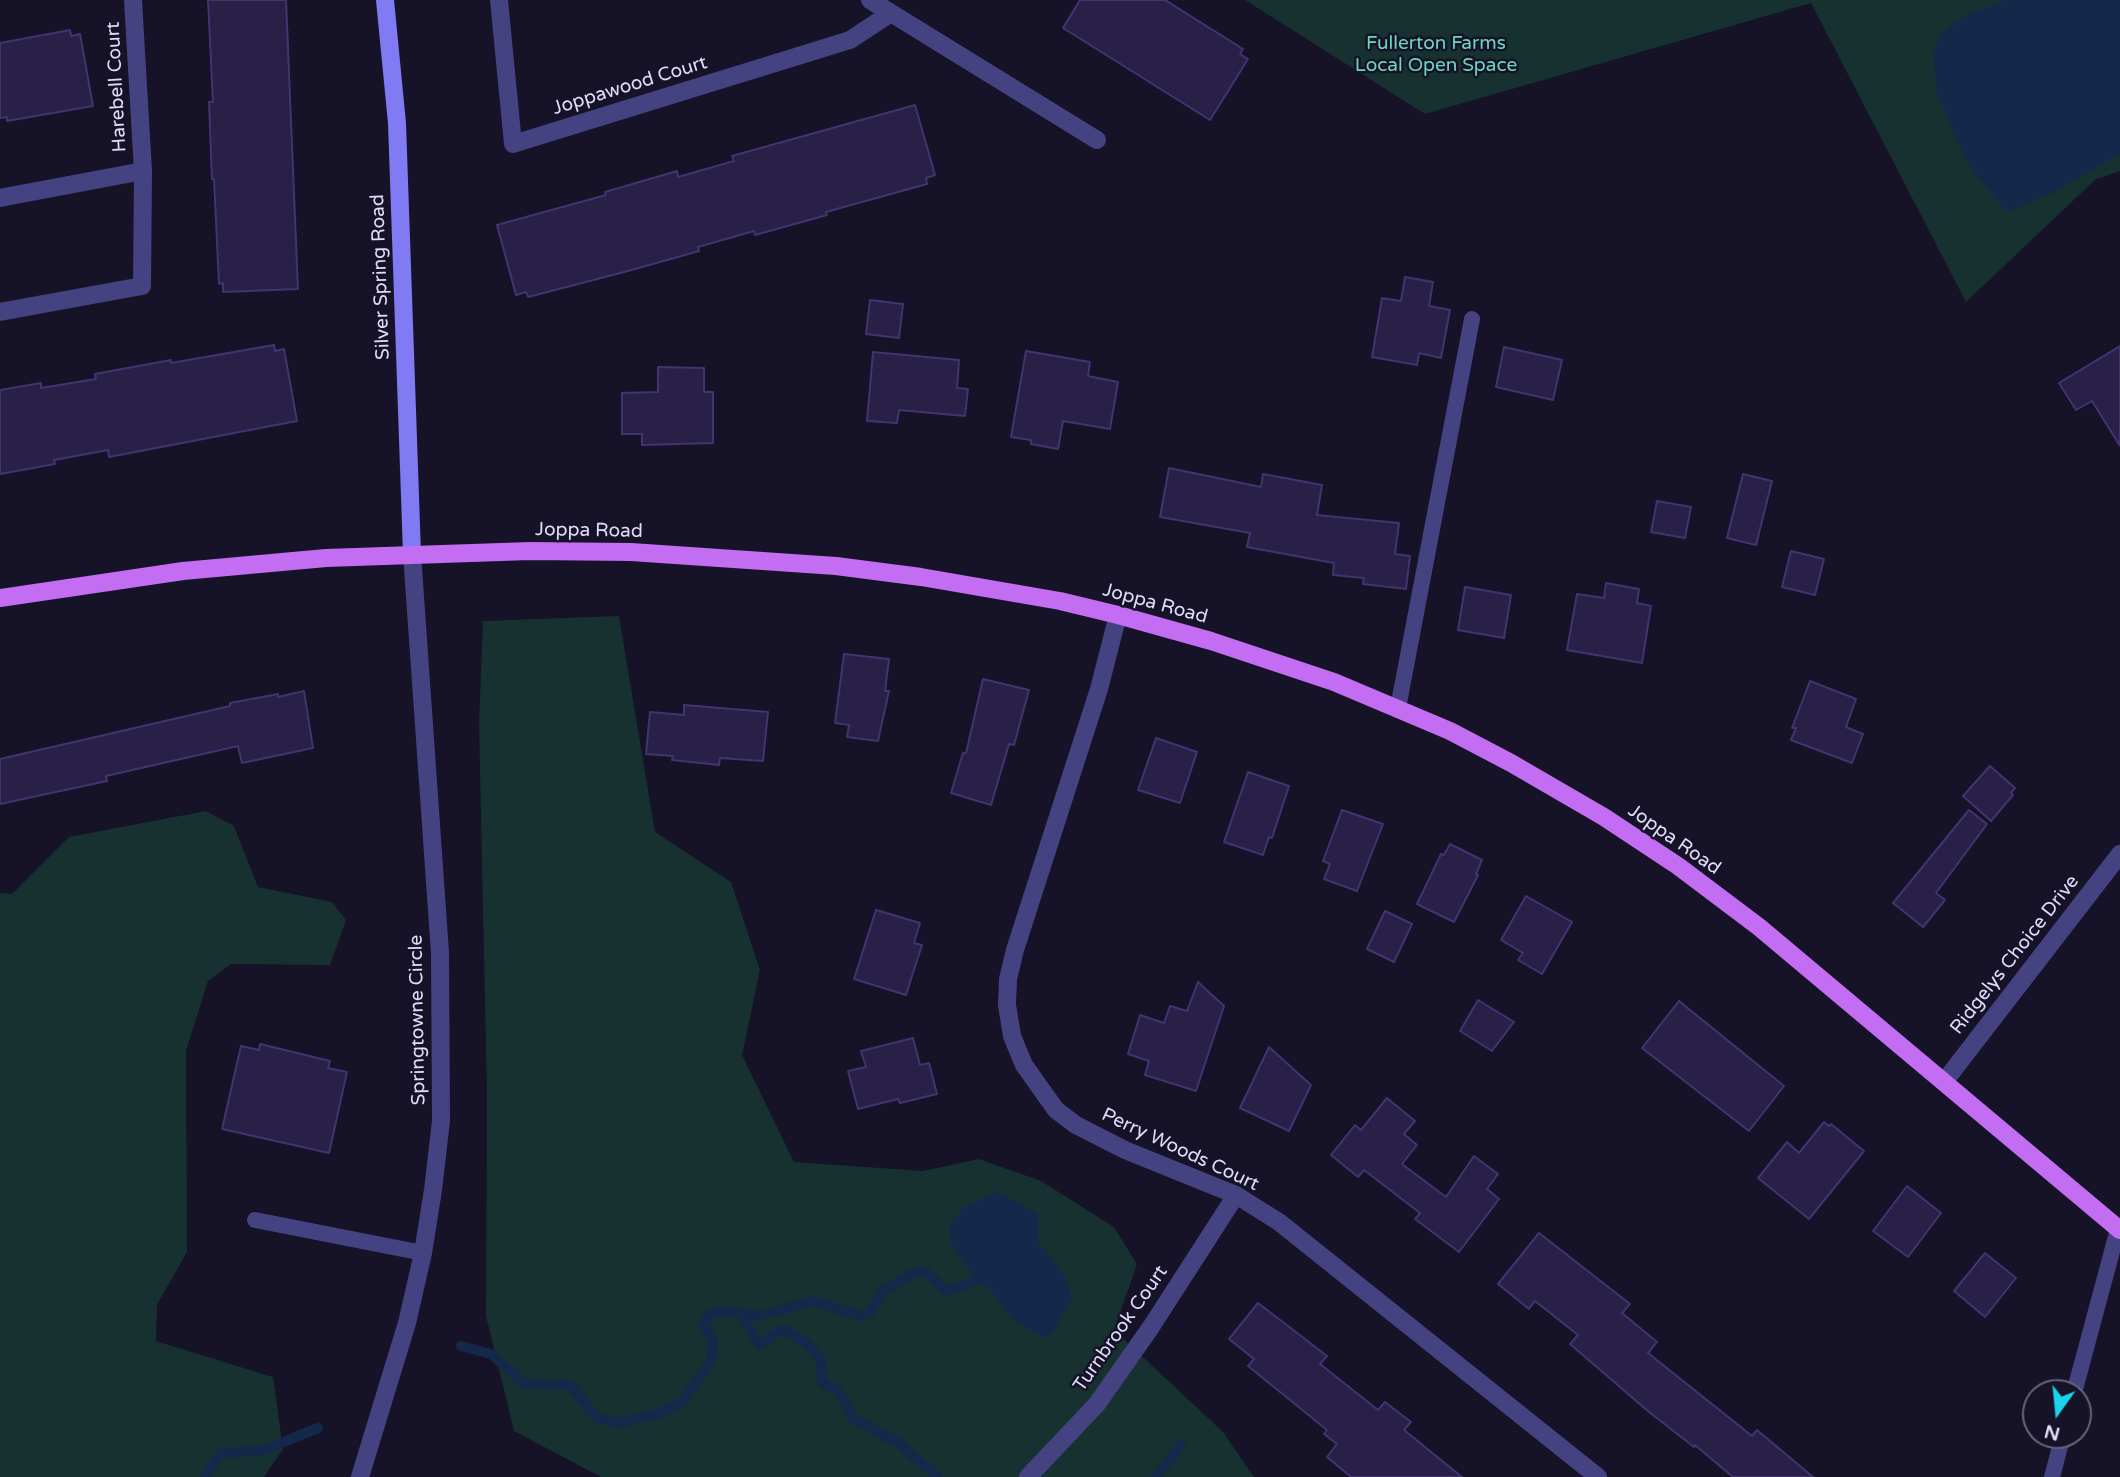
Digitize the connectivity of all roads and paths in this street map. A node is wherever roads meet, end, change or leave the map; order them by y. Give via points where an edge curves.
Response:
1 (133, 0) edge
2 (385, 0) edge
3 (499, 0) edge
4 (870, 0) edge
5 (891, 13) junction
6 (1097, 139) dead end
7 (143, 171) junction
8 (0, 198) edge
9 (0, 312) edge
10 (1472, 319) dead end
11 (412, 554) junction
12 (0, 598) edge
13 (1118, 615) junction
14 (1398, 708) junction
15 (2120, 854) edge
16 (1944, 1082) junction
17 (1236, 1195) junction
18 (255, 1220) dead end
19 (2119, 1230) edge
20 (423, 1253) junction
21 (2078, 1379) edge
22 (2059, 1449) edge
23 (360, 1477) edge
24 (1028, 1477) edge
25 (1598, 1477) edge
26 (2052, 1477) edge

1 - 7 street, Harebell Court
2 - 11 main road, Silver Spring Road via 397,122
3 - 5 street, Joppawood Court via 513,144 850,40
4 - 5 street
5 - 6 street
7 - 8 street, Harebell Court
7 - 9 street, Harebell Court via 142,286
10 - 14 lane
11 - 12 main road, Joppa Road via 183,571
11 - 13 main road, Joppa Road via 631,552 822,565 1004,591
11 - 20 street, Springtowne Circle via 442,1018 441,1121
13 - 14 main road, Joppa Road via 1272,660
13 - 17 street, Perry Woods Court via 1099,689 1015,950 1007,1005 1012,1036 1041,1092 1076,1125
14 - 16 main road, Joppa Road via 1511,763 1642,841 1759,927
15 - 16 street, Ridgelys Choice Drive
16 - 19 main road, Joppa Road
17 - 24 street, Turnbrook Court via 1097,1404
17 - 25 street, Perry Woods Court via 1279,1222
18 - 20 lane
19 - 21 lane
20 - 23 street, Springtowne Circle via 407,1323
22 - 26 lane

